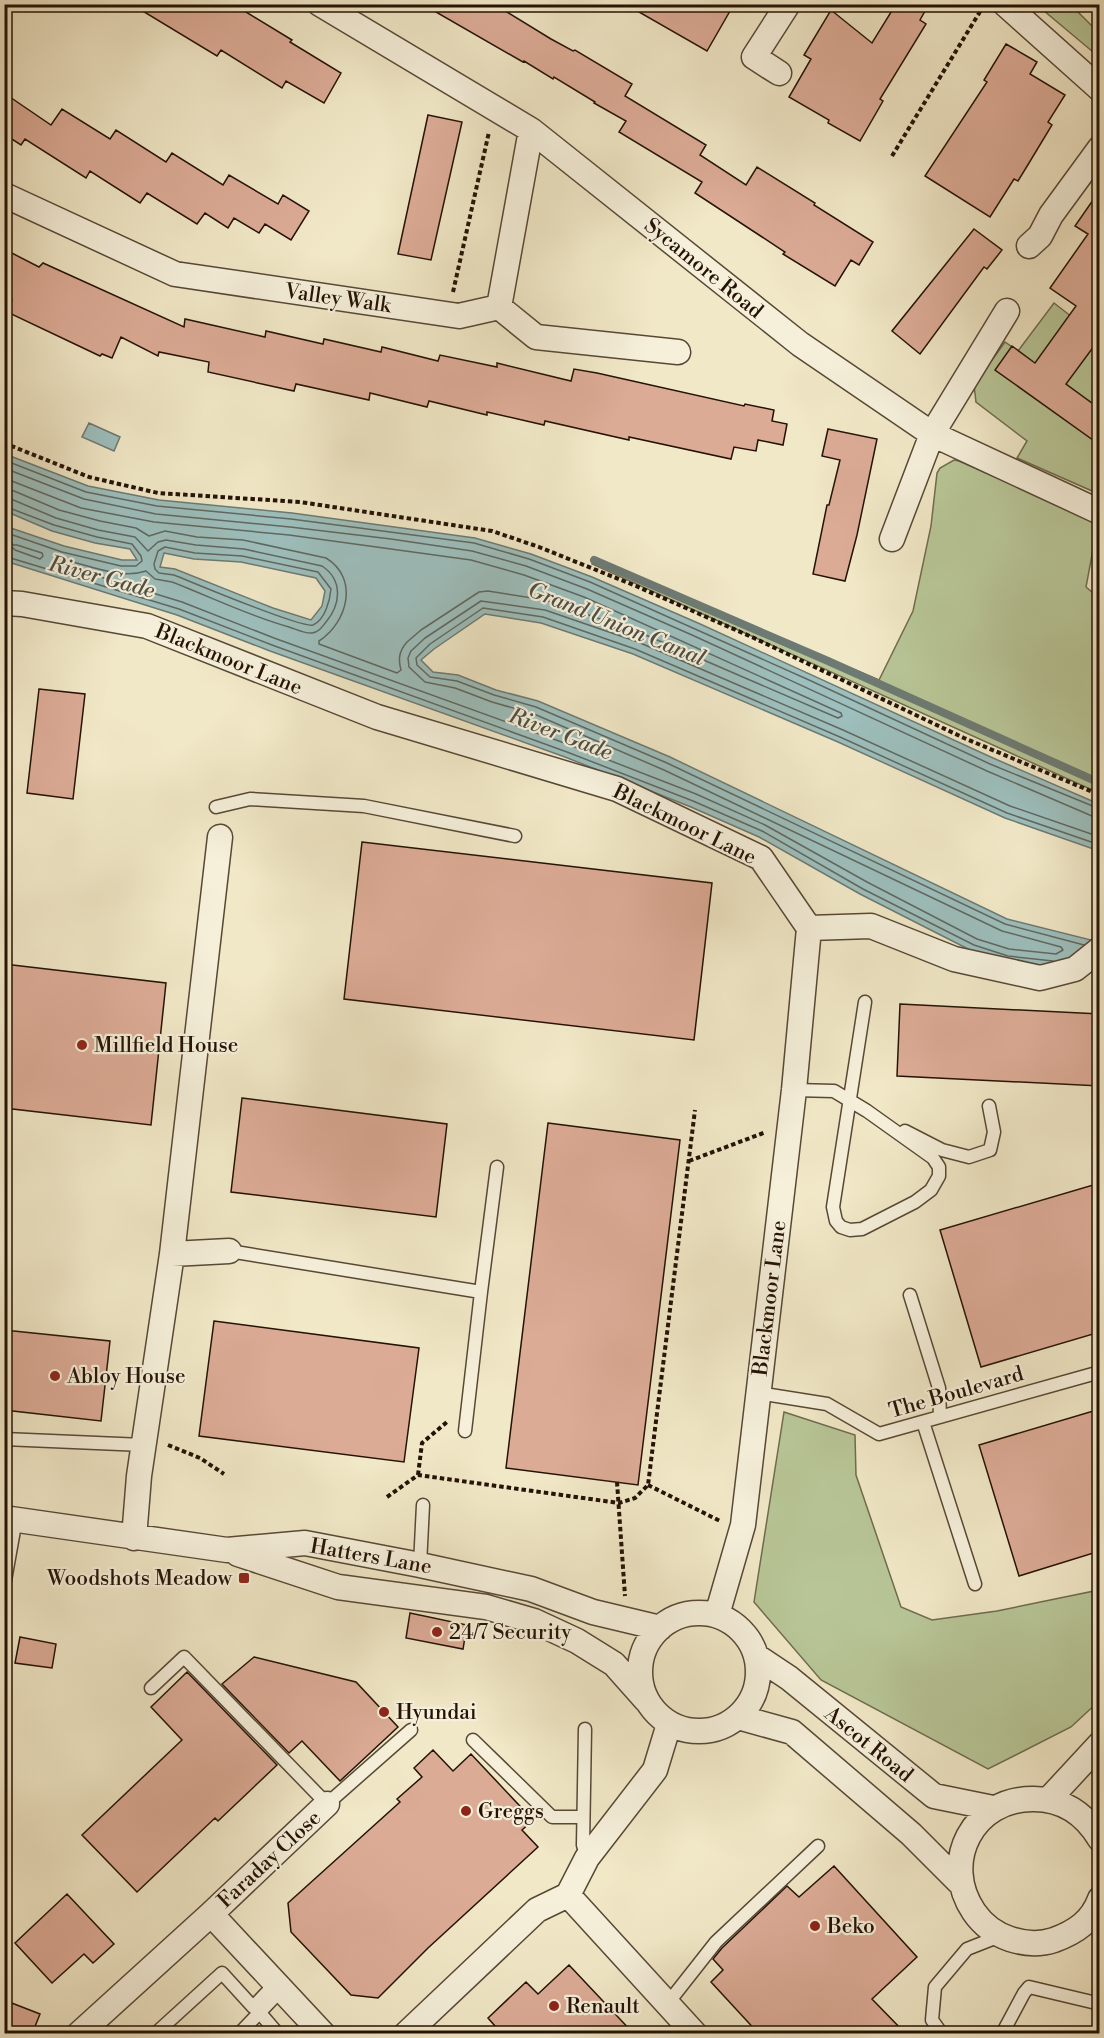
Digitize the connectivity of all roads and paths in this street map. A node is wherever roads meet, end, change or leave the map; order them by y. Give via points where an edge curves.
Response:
1 (320, 4) edge
2 (788, 4) edge
3 (985, 4) edge
4 (1005, 4) edge
5 (779, 73) dead end
6 (1100, 89) edge
7 (494, 108) junction
8 (531, 130) junction
9 (1100, 148) edge
10 (892, 156) dead end
11 (4, 195) edge
12 (1029, 246) dead end
13 (499, 308) junction
14 (1007, 311) dead end
15 (448, 314) junction
16 (678, 352) dead end
17 (932, 434) junction
18 (4, 443) edge
19 (1100, 512) edge
20 (892, 539) dead end
21 (13, 603) edge
22 (1100, 795) edge
23 (216, 807) dead end
24 (515, 836) dead end
25 (220, 837) dead end
26 (809, 928) junction
27 (1100, 949) edge
28 (865, 1002) dead end
29 (794, 1090) junction
30 (851, 1102) junction
31 (989, 1106) dead end
32 (694, 1110) dead end
33 (867, 1111) junction
34 (789, 1131) junction
35 (688, 1162) junction
36 (497, 1167) dead end
37 (229, 1251) joint
38 (172, 1254) junction
39 (481, 1292) junction
40 (910, 1295) dead end
41 (1100, 1372) edge
42 (758, 1393) junction
43 (467, 1406) junction
44 (940, 1417) junction
45 (923, 1422) junction
46 (465, 1431) dead end
47 (4, 1439) edge
48 (143, 1445) junction
49 (224, 1474) dead end
50 (418, 1475) junction
51 (617, 1482) dead end
52 (648, 1485) junction
53 (387, 1497) dead end
54 (618, 1503) junction
55 (423, 1505) dead end
56 (10, 1518) edge
57 (743, 1525) junction
58 (134, 1538) junction
59 (227, 1550) junction
60 (420, 1564) junction
61 (975, 1584) dead end
62 (4, 1586) edge
63 (717, 1616) junction
64 (628, 1621) junction
65 (660, 1628) junction
66 (756, 1656) junction
67 (151, 1688) dead end
68 (646, 1700) junction
69 (738, 1717) junction
70 (669, 1724) junction
71 (585, 1729) dead end
72 (411, 1730) dead end
73 (473, 1740) dead end
74 (1100, 1744) edge
75 (1049, 1799) junction
76 (327, 1804) junction
77 (993, 1808) junction
78 (583, 1817) junction
79 (1100, 1839) edge
80 (818, 1846) dead end
81 (587, 1858) junction
82 (961, 1884) junction
83 (568, 1895) junction
84 (1098, 1908) edge
85 (211, 1914) junction
86 (1000, 1936) junction
87 (279, 1986) junction
88 (1092, 2002) dead end
89 (668, 2003) junction
90 (257, 2010) junction
91 (79, 2034) edge
92 (155, 2034) edge
93 (239, 2034) edge
94 (278, 2034) edge
95 (323, 2034) edge
96 (406, 2034) edge
97 (695, 2034) edge
98 (942, 2034) edge
99 (1002, 2034) edge

1 - 7 street, Sycamore Road
2 - 5 street via 754,57
3 - 10 path
4 - 6 street
7 - 8 street, Sycamore Road
7 - 15 path
8 - 13 street
8 - 17 street, Sycamore Road via 800,345
9 - 12 street via 1040,236
11 - 15 street, Valley Walk via 175,274
13 - 15 street, Valley Walk via 459,316
13 - 16 street via 536,337
14 - 17 street
17 - 19 street, Sycamore Road
17 - 20 street
18 - 22 path via 89,477 158,493 300,502 492,531 636,586 964,738
21 - 26 street, Blackmoor Lane via 147,626 377,717 617,789 761,858
23 - 24 lane via 250,799 364,806
25 - 38 street
26 - 27 street via 871,926 954,959 1040,978 1075,969
26 - 29 street, Blackmoor Lane
28 - 30 lane
29 - 30 lane via 834,1091
29 - 34 street, Blackmoor Lane
30 - 33 lane
30 - 33 lane via 833,1207 836,1221 850,1230 862,1229 915,1202 932,1190 939,1176 933,1158
31 - 33 lane via 994,1132 990,1150 969,1156 942,1150
32 - 35 path
34 - 35 path via 771,1130
34 - 42 street, Blackmoor Lane
35 - 52 path
36 - 39 lane
37 - 38 street
37 - 39 lane
38 - 48 street
39 - 43 lane
40 - 44 lane via 939,1388
41 - 44 lane, The Boulevard
42 - 45 lane, The Boulevard via 827,1404 879,1434
42 - 57 street, Blackmoor Lane
43 - 46 lane
43 - 50 path via 422,1443
44 - 45 lane, The Boulevard
45 - 61 lane
47 - 48 lane
48 - 49 path via 166,1444 200,1458
48 - 58 street
50 - 53 path
50 - 54 path
51 - 54 path
52 - 54 path via 634,1498
52 - 57 path via 722,1522
54 - 64 path
55 - 60 lane
56 - 58 street, Hatters Lane
56 - 62 lane
57 - 63 street, Blackmoor Lane
58 - 59 street, Hatters Lane
59 - 60 street, Hatters Lane via 305,1543
59 - 68 street via 338,1587 486,1607 534,1621 614,1664
60 - 64 street, Hatters Lane via 531,1589
63 - 65 street via 681,1615
63 - 66 street via 743,1632
64 - 65 street, Hatters Lane
65 - 68 street via 643,1650 640,1684
66 - 69 street via 756,1689
66 - 77 street, Ascot Road via 789,1678 934,1796
67 - 76 lane via 184,1657
68 - 70 street
69 - 70 street via 723,1727 705,1731
69 - 82 street, Ascot Road via 792,1732 911,1834
70 - 81 street via 655,1770
71 - 78 lane
72 - 76 lane
73 - 78 lane via 552,1817
74 - 75 street
75 - 77 street via 1017,1798
75 - 79 street via 1073,1809
76 - 85 street, Faraday Close
77 - 82 street via 978,1822 965,1844
78 - 81 lane
80 - 89 lane via 716,1942
81 - 83 street
82 - 86 street via 980,1921
83 - 89 street
83 - 96 street via 537,1910
84 - 86 street via 1068,1935 1044,1943
85 - 87 street, Faraday Close
85 - 91 street, Faraday Close
86 - 98 lane via 967,1949 935,1988 932,2020
87 - 90 lane
87 - 95 street, Faraday Close
88 - 99 lane via 1029,1987
89 - 97 street
90 - 92 lane via 222,1973
90 - 93 lane
90 - 94 lane

